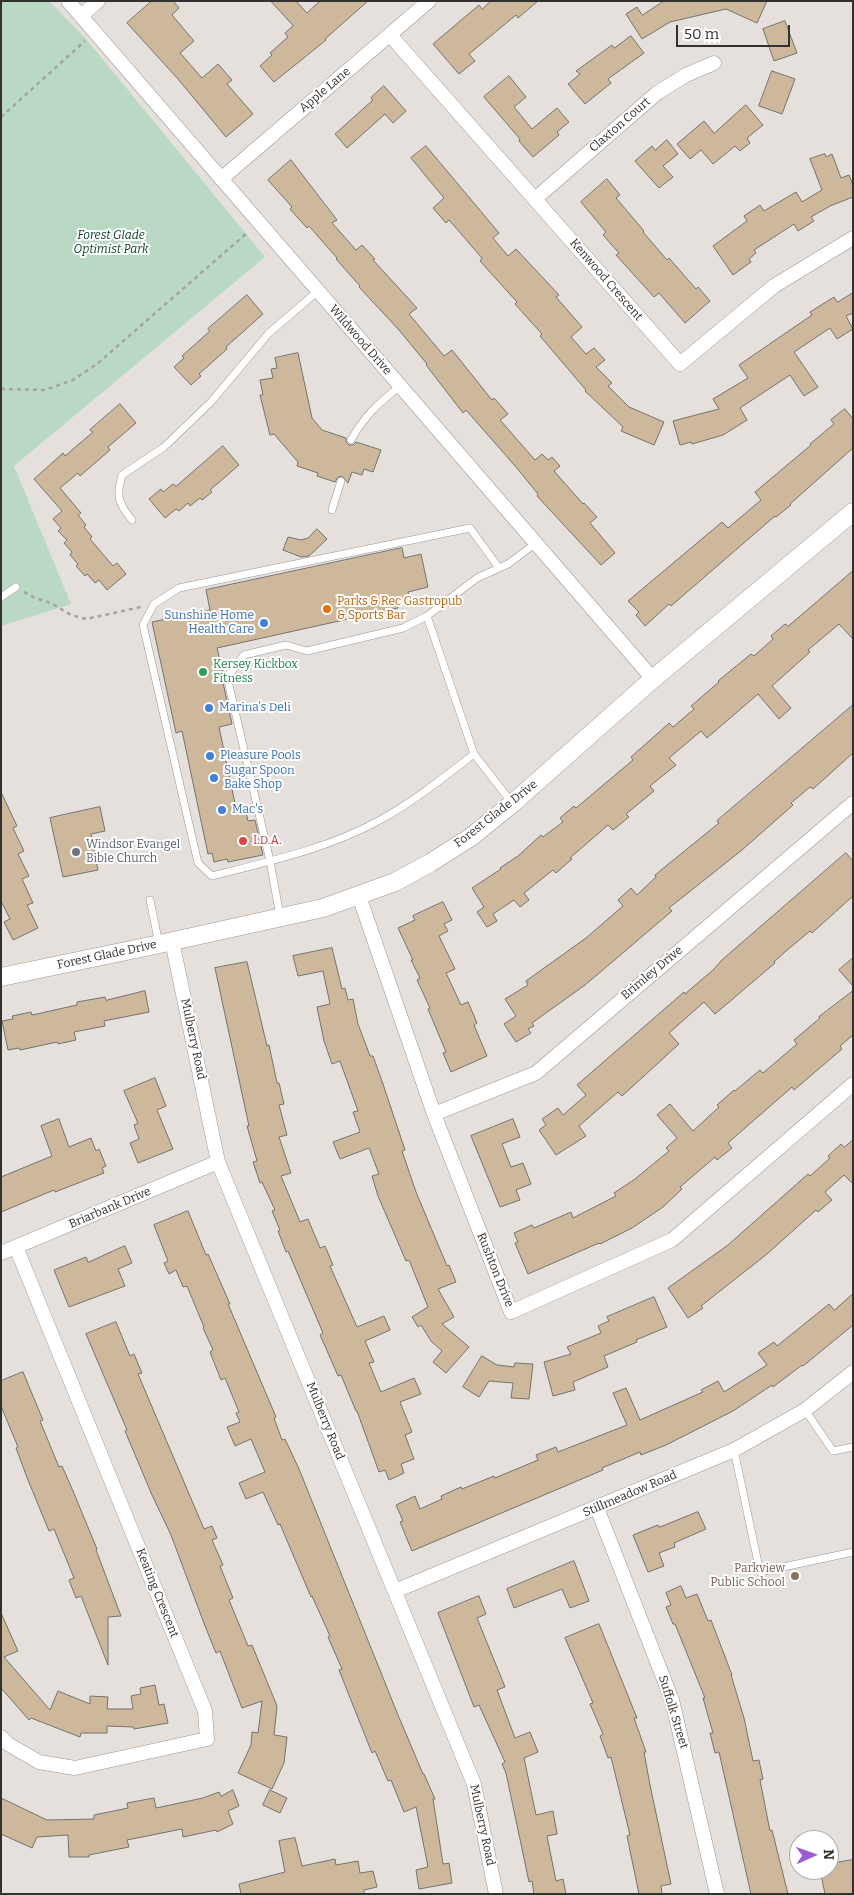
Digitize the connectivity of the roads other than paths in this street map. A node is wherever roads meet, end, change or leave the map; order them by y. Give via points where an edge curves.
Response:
1 (68, 1) edge
2 (98, 1) edge
3 (429, 1) edge
4 (81, 16) junction
5 (390, 35) junction
6 (714, 63) dead end
7 (221, 179) junction
8 (535, 199) junction
9 (853, 238) edge
10 (318, 291) junction
11 (400, 386) junction
12 (351, 440) dead end
13 (341, 481) dead end
14 (332, 510) dead end
15 (853, 512) edge
16 (132, 520) dead end
17 (536, 543) junction
18 (499, 568) junction
19 (16, 587) road end
20 (1, 597) edge
21 (427, 616) junction
22 (653, 679) junction
23 (474, 754) junction
24 (853, 802) edge
25 (512, 803) junction
26 (270, 861) junction
27 (359, 896) junction
28 (150, 900) dead end
29 (281, 917) junction
30 (166, 943) junction
31 (1, 977) edge
32 (853, 1084) edge
33 (434, 1114) junction
34 (218, 1162) junction
35 (16, 1247) junction
36 (1, 1253) edge
37 (853, 1372) edge
38 (805, 1410) junction
39 (853, 1447) edge
40 (734, 1450) junction
41 (597, 1508) junction
42 (853, 1552) edge
43 (395, 1591) junction
44 (1, 1738) edge
45 (496, 1894) edge
46 (717, 1894) edge

1 - 4 street, Wildwood Drive
2 - 4 street
3 - 5 street, Apple Lane
4 - 7 street, Wildwood Drive
5 - 7 street, Apple Lane
5 - 8 street, Kenwood Crescent
6 - 8 street, Claxton Court via 686,74 657,93
7 - 10 street, Wildwood Drive
8 - 9 street, Kenwood Crescent via 680,364 774,286
10 - 11 street, Wildwood Drive
10 - 16 lane via 269,333 211,402 164,447 122,475 118,491 124,510
11 - 12 lane via 361,422
11 - 17 street, Wildwood Drive
13 - 14 lane
15 - 22 street, Forest Glade Drive
17 - 18 lane
17 - 22 street, Wildwood Drive
18 - 21 lane via 477,578
18 - 26 lane via 470,528 179,588 154,604 143,625 198,863 212,876
19 - 20 lane
21 - 23 lane
21 - 26 lane via 403,628 307,651 286,645 244,655 227,677
22 - 25 street, Forest Glade Drive
23 - 25 lane
23 - 26 lane via 378,821 329,843
24 - 33 street, Brimley Drive via 536,1073
25 - 27 street, Forest Glade Drive via 471,837 430,863
26 - 29 lane
27 - 29 street, Forest Glade Drive
27 - 33 street, Rushton Drive
28 - 30 lane
29 - 30 street, Forest Glade Drive
30 - 31 street, Forest Glade Drive
30 - 34 street, Mulberry Road
32 - 33 street, Rushton Drive via 672,1240 511,1312
34 - 35 street, Briarbank Drive
34 - 43 street, Mulberry Road
35 - 36 street, Briarbank Drive
35 - 44 street, Keating Crescent via 205,1710 207,1739 75,1768 39,1762
37 - 38 street, Stillmeadow Road
38 - 39 lane via 833,1451
38 - 40 street, Stillmeadow Road
40 - 41 street, Stillmeadow Road
40 - 42 lane via 760,1572
41 - 43 street, Stillmeadow Road
41 - 46 street, Suffolk Street via 672,1700
43 - 45 street, Mulberry Road via 474,1784

